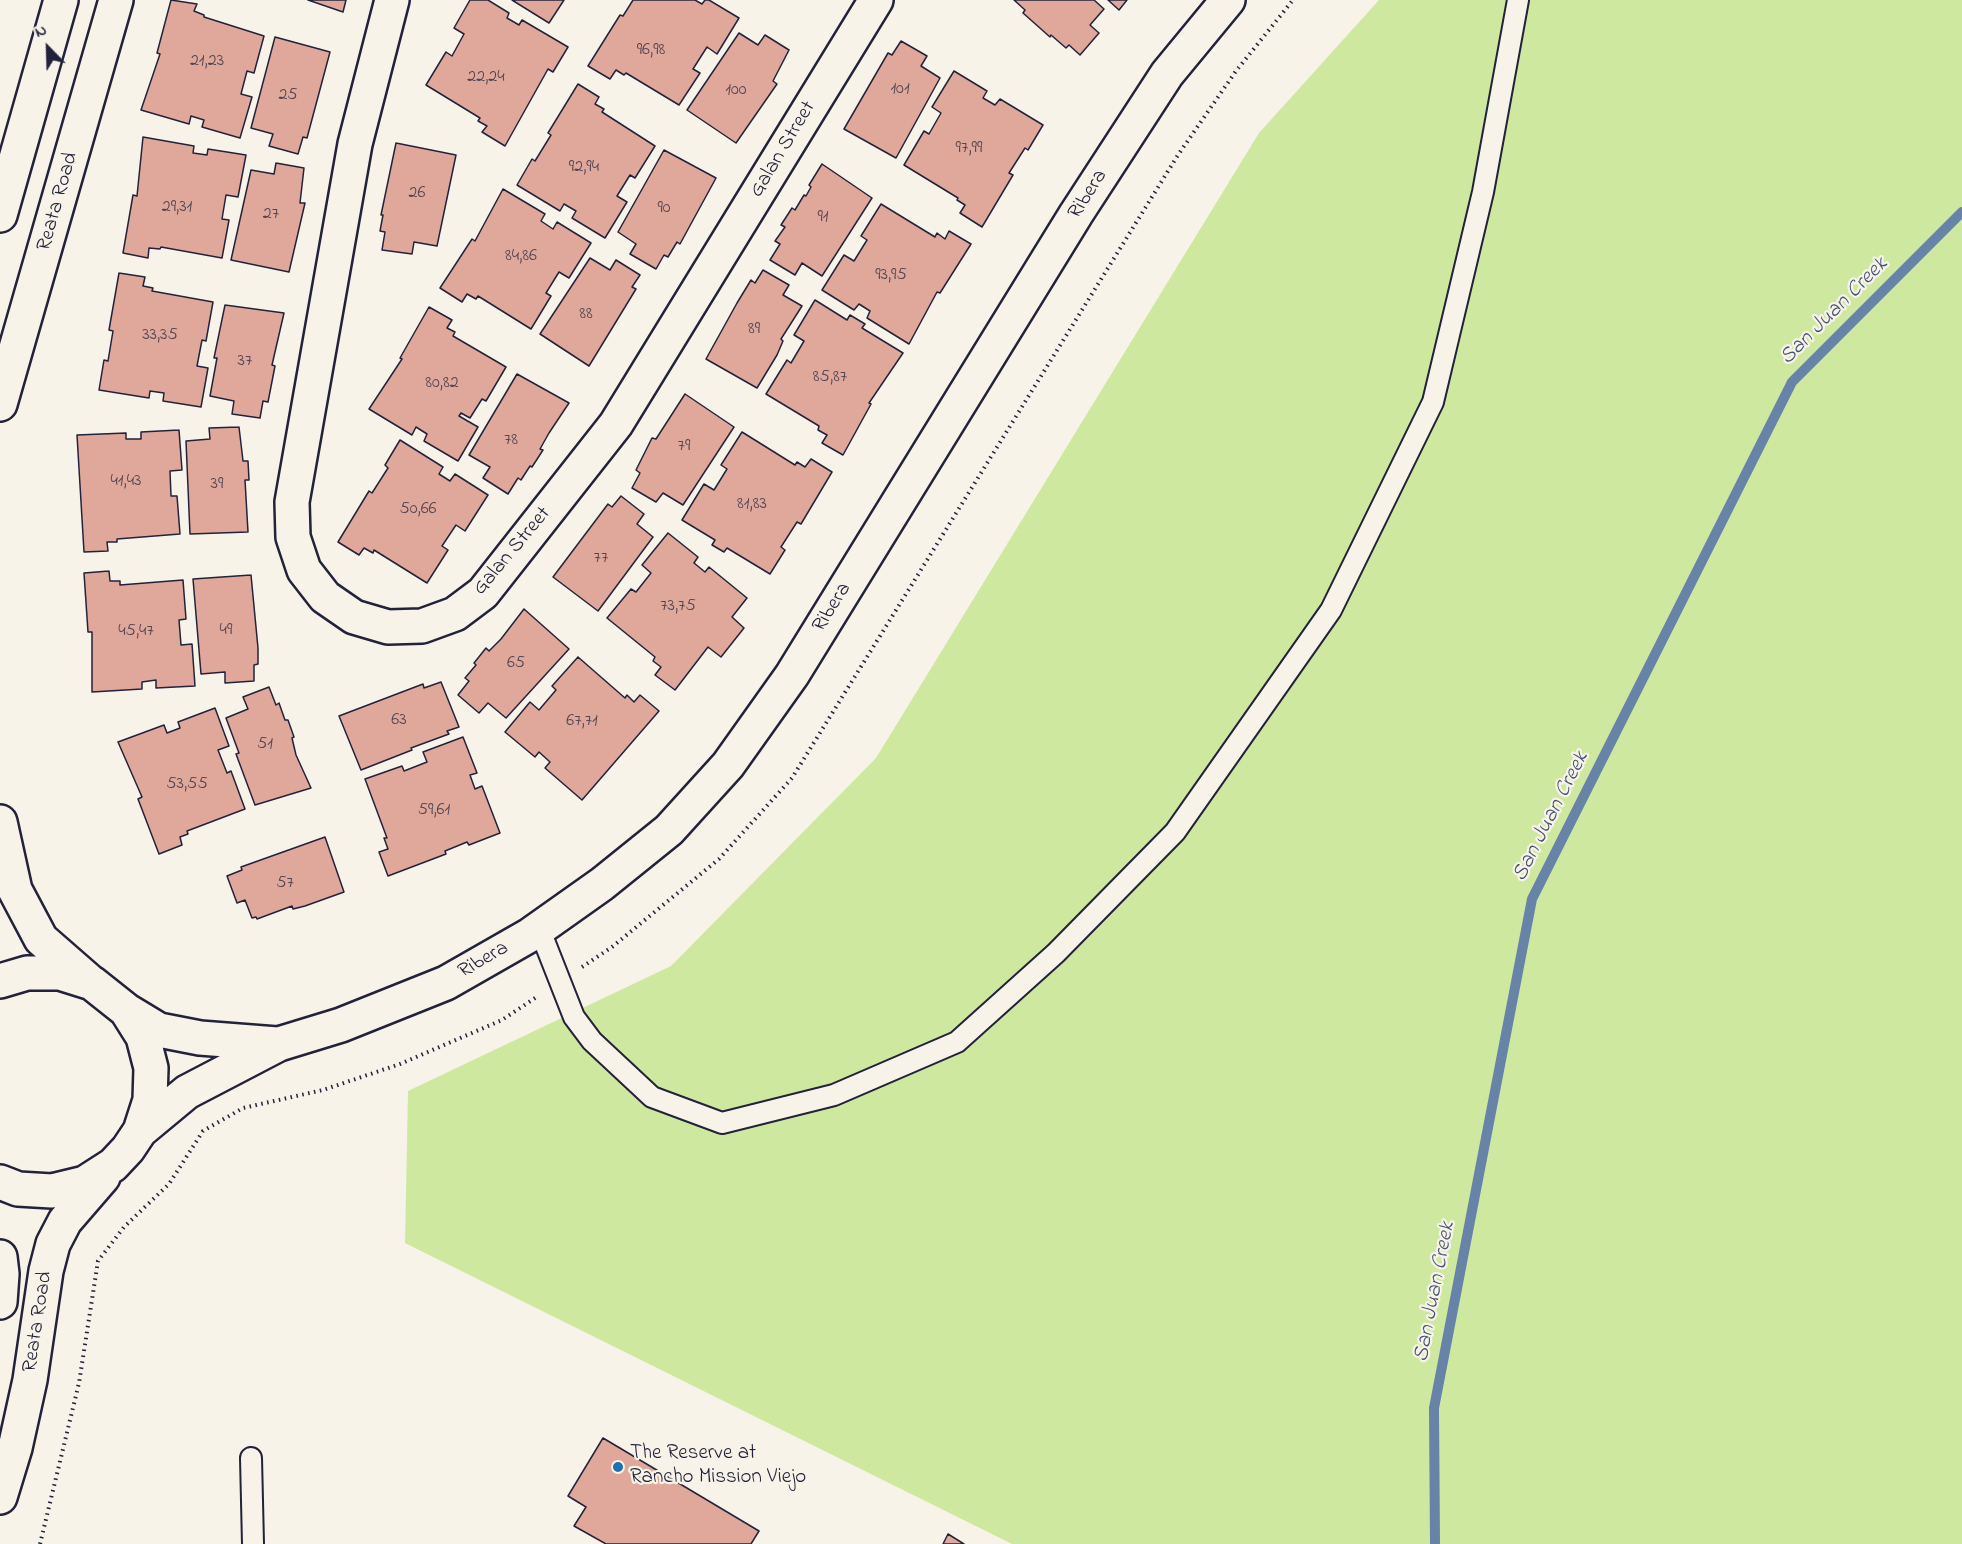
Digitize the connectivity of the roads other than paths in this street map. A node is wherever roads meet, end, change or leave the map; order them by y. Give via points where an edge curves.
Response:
1 (62, 0) edge
2 (116, 0) edge
3 (392, 0) edge
4 (876, 0) edge
5 (1228, 0) edge
6 (1518, 0) edge
7 (0, 215) edge
8 (0, 404) edge
9 (0, 822) edge
10 (539, 928) junction
11 (0, 981) edge
12 (92, 983) junction
13 (126, 1010) junction
14 (279, 1044) junction
15 (140, 1131) junction
16 (113, 1165) junction
17 (0, 1182) edge
18 (0, 1257) edge
19 (0, 1302) edge
20 (251, 1458) dead end
21 (0, 1497) edge
22 (253, 1544) edge

1 - 7 street
2 - 8 street, Reata Road
3 - 4 street, Galan Street via 355,144 292,502 292,537 304,570 325,597 354,617 388,627 422,626 455,614 483,593 616,424
5 - 10 street, Ribera via 1167,74 792,675 728,765 669,830
6 - 10 lane via 1484,192 1433,402 1331,610 1175,832 1056,953 957,1042 834,1095 722,1123 652,1097 592,1041 574,1017
9 - 12 street via 15,890 41,939
10 - 14 street, Ribera via 446,983 341,1025
11 - 12 street, Ribera via 27,973 60,973
12 - 13 street, Ribera
13 - 14 street, Ribera via 159,1030 200,1038
13 - 15 street, Ribera via 143,1037 152,1068 150,1100
14 - 15 street, Ribera via 187,1092
15 - 16 street, Ribera
16 - 17 street, Ribera via 85,1183 52,1191 18,1189
16 - 21 street, Reata Road via 65,1221 53,1244 30,1380
18 - 19 street, Reata Road
20 - 22 lane

